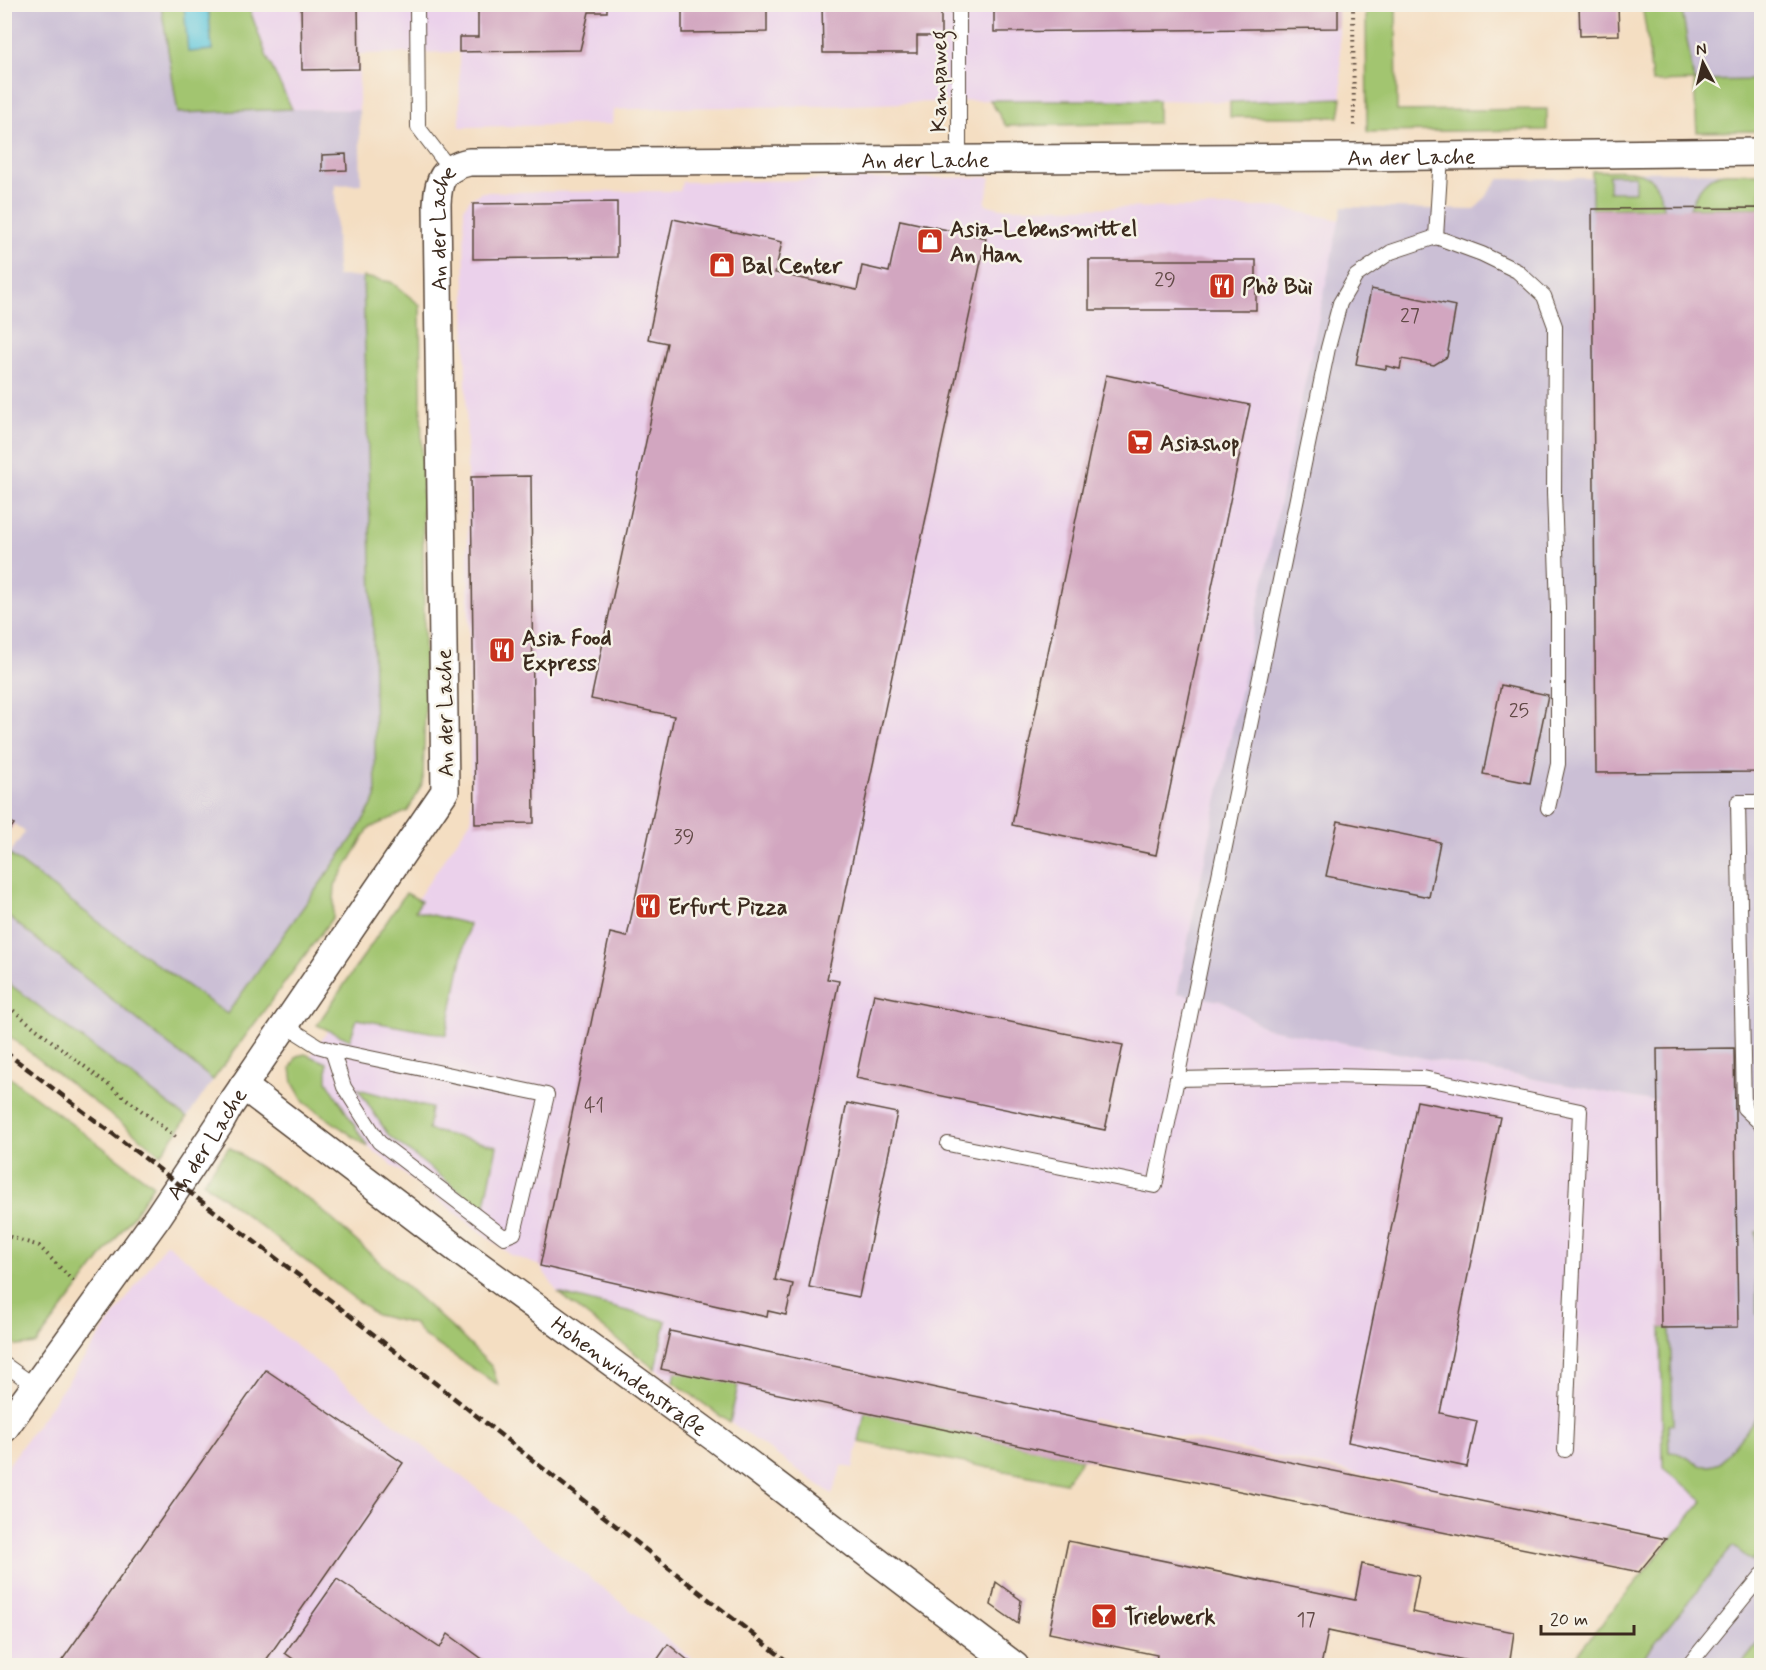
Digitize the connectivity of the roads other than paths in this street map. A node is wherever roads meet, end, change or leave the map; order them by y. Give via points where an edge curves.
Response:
1 (417, 4) edge
2 (959, 4) edge
3 (1761, 152) edge
4 (1441, 156) junction
5 (959, 158) junction
6 (450, 169) junction
7 (1436, 237) junction
8 (1761, 802) edge
9 (1548, 808) dead end
10 (285, 1025) junction
11 (332, 1050) junction
12 (1177, 1079) junction
13 (243, 1086) junction
14 (1761, 1125) edge
15 (948, 1144) dead end
16 (4, 1364) edge
17 (35, 1386) junction
18 (4, 1430) edge
19 (1565, 1450) dead end
20 (1761, 1575) edge
21 (1016, 1665) edge
22 (1688, 1665) edge

1 - 6 lane via 418,128
2 - 5 lane, Kampaweg
3 - 4 street, An der Lache
4 - 5 street, An der Lache
4 - 7 lane
5 - 6 street, An der Lache via 469,162
6 - 10 street, An der Lache via 439,182 436,204 445,791
7 - 9 lane via 1517,271 1544,296 1555,326 1558,764
7 - 12 lane via 1391,252 1356,276 1340,303
8 - 14 lane via 1738,802 1744,1108
10 - 11 lane via 318,1046
10 - 13 street, An der Lache
11 - 11 lane via 547,1095 514,1233 504,1237 379,1142 344,1087
12 - 15 lane via 1155,1186
12 - 19 lane via 1423,1078 1580,1111
13 - 17 street, An der Lache via 157,1218
13 - 21 street, Hohenwindenstraße
16 - 17 lane
17 - 18 street, An der Lache
20 - 22 lane

